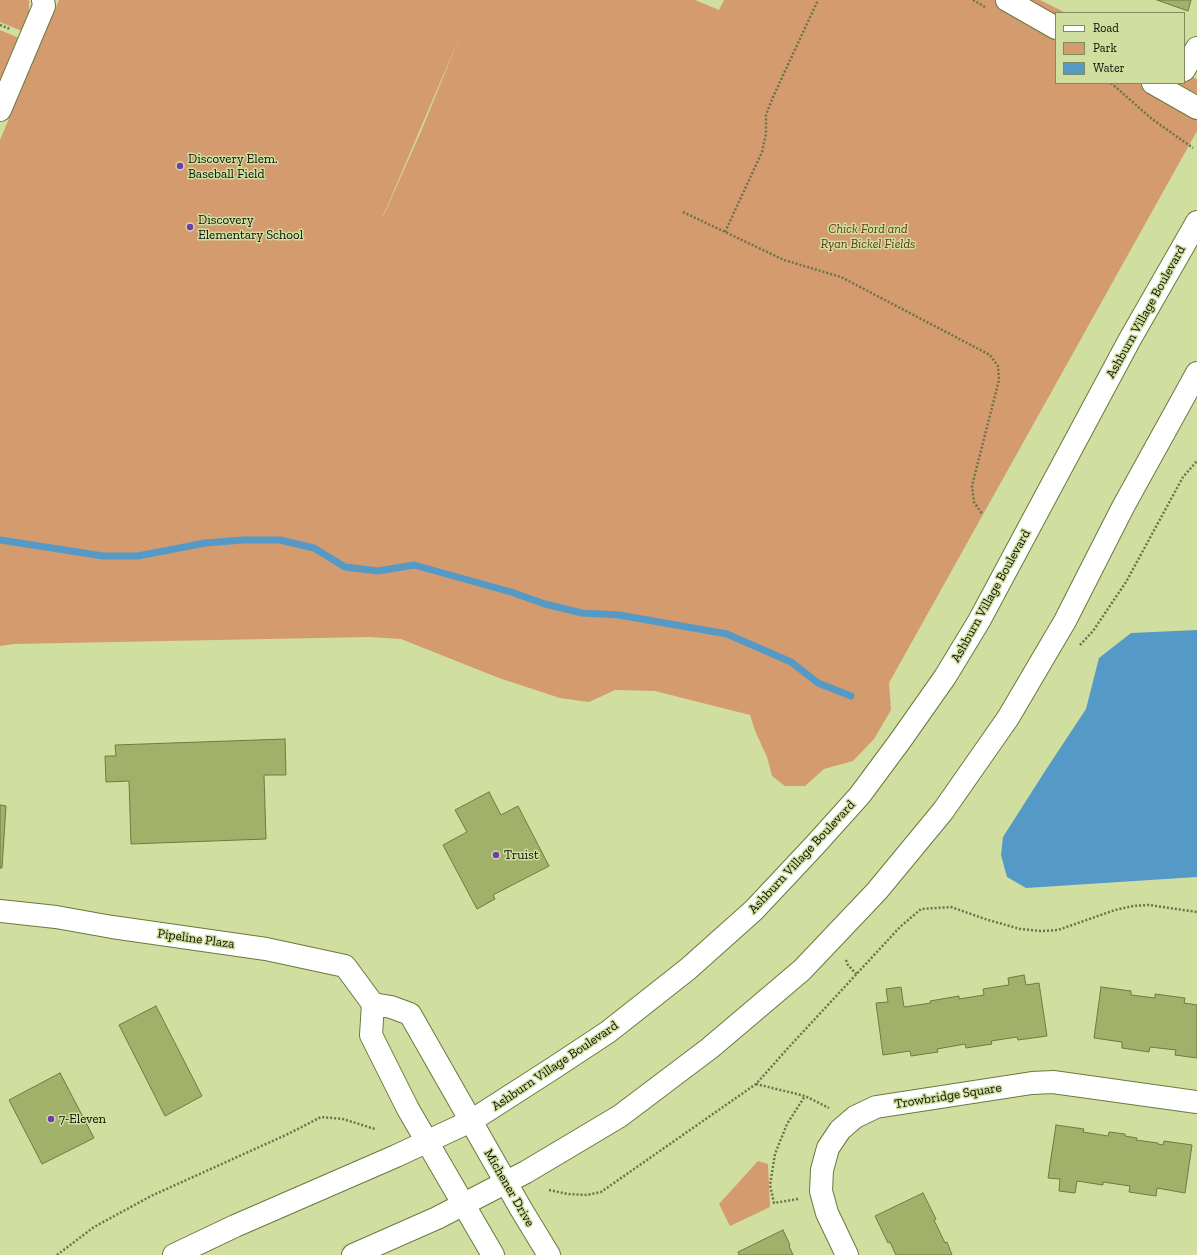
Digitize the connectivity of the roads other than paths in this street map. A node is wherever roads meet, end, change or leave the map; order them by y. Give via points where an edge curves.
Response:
1 (42, 0) edge
2 (1007, 0) edge
3 (1055, 27) edge
4 (1197, 48) edge
5 (1185, 68) edge
6 (1167, 86) edge
7 (1197, 108) edge
8 (0, 110) edge
9 (1197, 222) edge
10 (1197, 374) edge
11 (0, 912) edge
12 (373, 1004) junction
13 (1197, 1102) edge
14 (471, 1121) junction
15 (427, 1142) junction
16 (505, 1182) junction
17 (464, 1204) junction
18 (174, 1255) edge
19 (353, 1255) edge
20 (493, 1255) edge
21 (549, 1255) edge
22 (847, 1255) edge

1 - 8 main road via 44,6
2 - 3 main road
4 - 5 main road
6 - 7 main road
9 - 14 main road, Ashburn Village Boulevard via 1130,339 979,621 945,677 860,794 754,910 688,970 608,1032
10 - 16 main road via 1123,507 1065,621 1008,718 943,811 877,891 802,970 710,1048 620,1116
11 - 12 main road, Pipeline Plaza via 56,917 266,949 345,966
12 - 14 main road via 410,1014
12 - 15 main road via 371,1035
13 - 22 main road, Trowbridge Square via 1053,1082 876,1107 855,1117 840,1130 828,1148 822,1170 821,1191 827,1213
14 - 15 main road, Ashburn Village Boulevard
14 - 16 main road, Michener Drive
15 - 17 main road
15 - 18 main road, Ashburn Village Boulevard
16 - 17 main road
16 - 21 main road, Michener Drive
17 - 19 main road
17 - 20 main road

